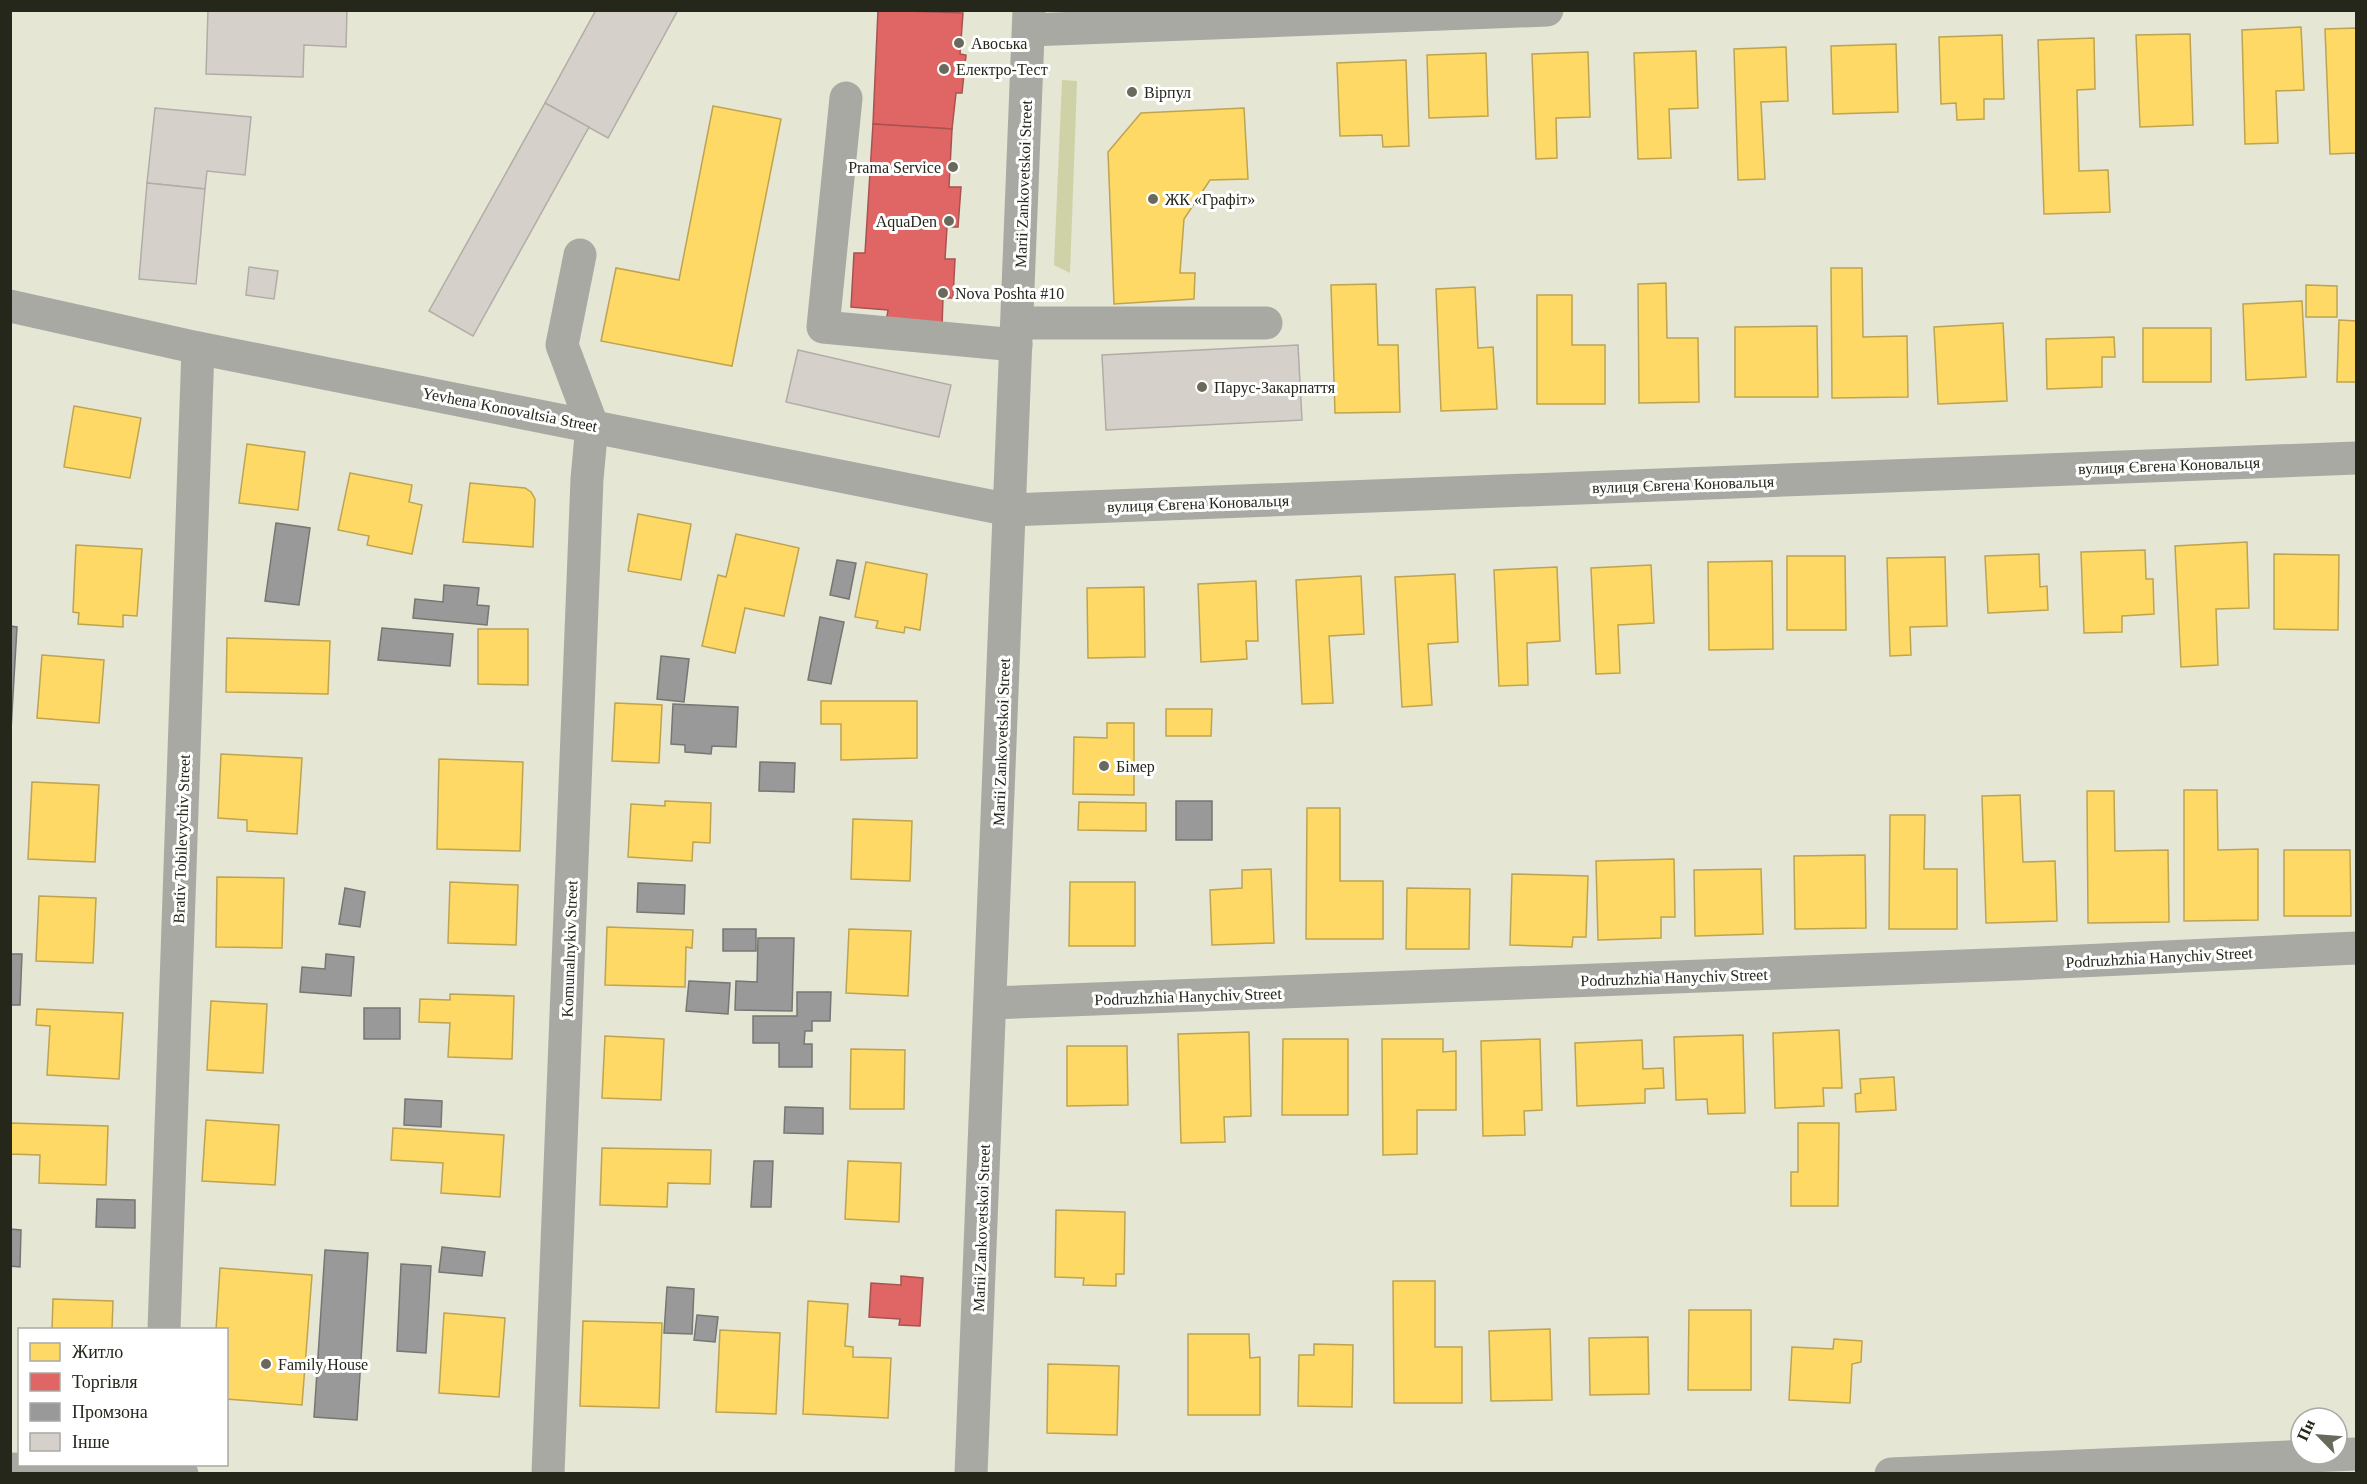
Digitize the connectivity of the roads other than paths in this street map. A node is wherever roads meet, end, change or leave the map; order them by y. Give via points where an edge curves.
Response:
1 (1547, 10) edge
2 (1029, 20) edge
3 (846, 98) dead end
4 (580, 255) dead end
5 (10, 306) edge
6 (1266, 323) dead end
7 (1017, 334) junction
8 (198, 348) junction
9 (592, 425) junction
10 (2356, 458) edge
11 (1010, 510) junction
12 (2356, 948) edge
13 (991, 1003) junction
14 (164, 1328) edge
15 (2356, 1454) edge
16 (10, 1469) edge
17 (167, 1470) edge
18 (1974, 1472) edge
19 (548, 1473) edge
20 (971, 1473) edge
21 (1891, 1473) edge

1 - 2 street
2 - 7 street, Marii Zankovetskoi Street
3 - 7 street via 823,327
4 - 9 street via 562,345
5 - 8 street, Yevhena Konovaltsia Street
6 - 7 street
7 - 11 street, Marii Zankovetskoi Street
8 - 9 street, Yevhena Konovaltsia Street
8 - 14 street, Brativ Tobilevychiv Street
9 - 11 street, Yevhena Konovaltsia Street
9 - 19 street, Komunalnykiv Street
10 - 11 street, вулиця Євгена Коновальця
11 - 13 street, Marii Zankovetskoi Street
12 - 13 street, Podruzhzhia Hanychiv Street
13 - 20 street, Marii Zankovetskoi Street
15 - 18 street
16 - 17 street
18 - 21 street

